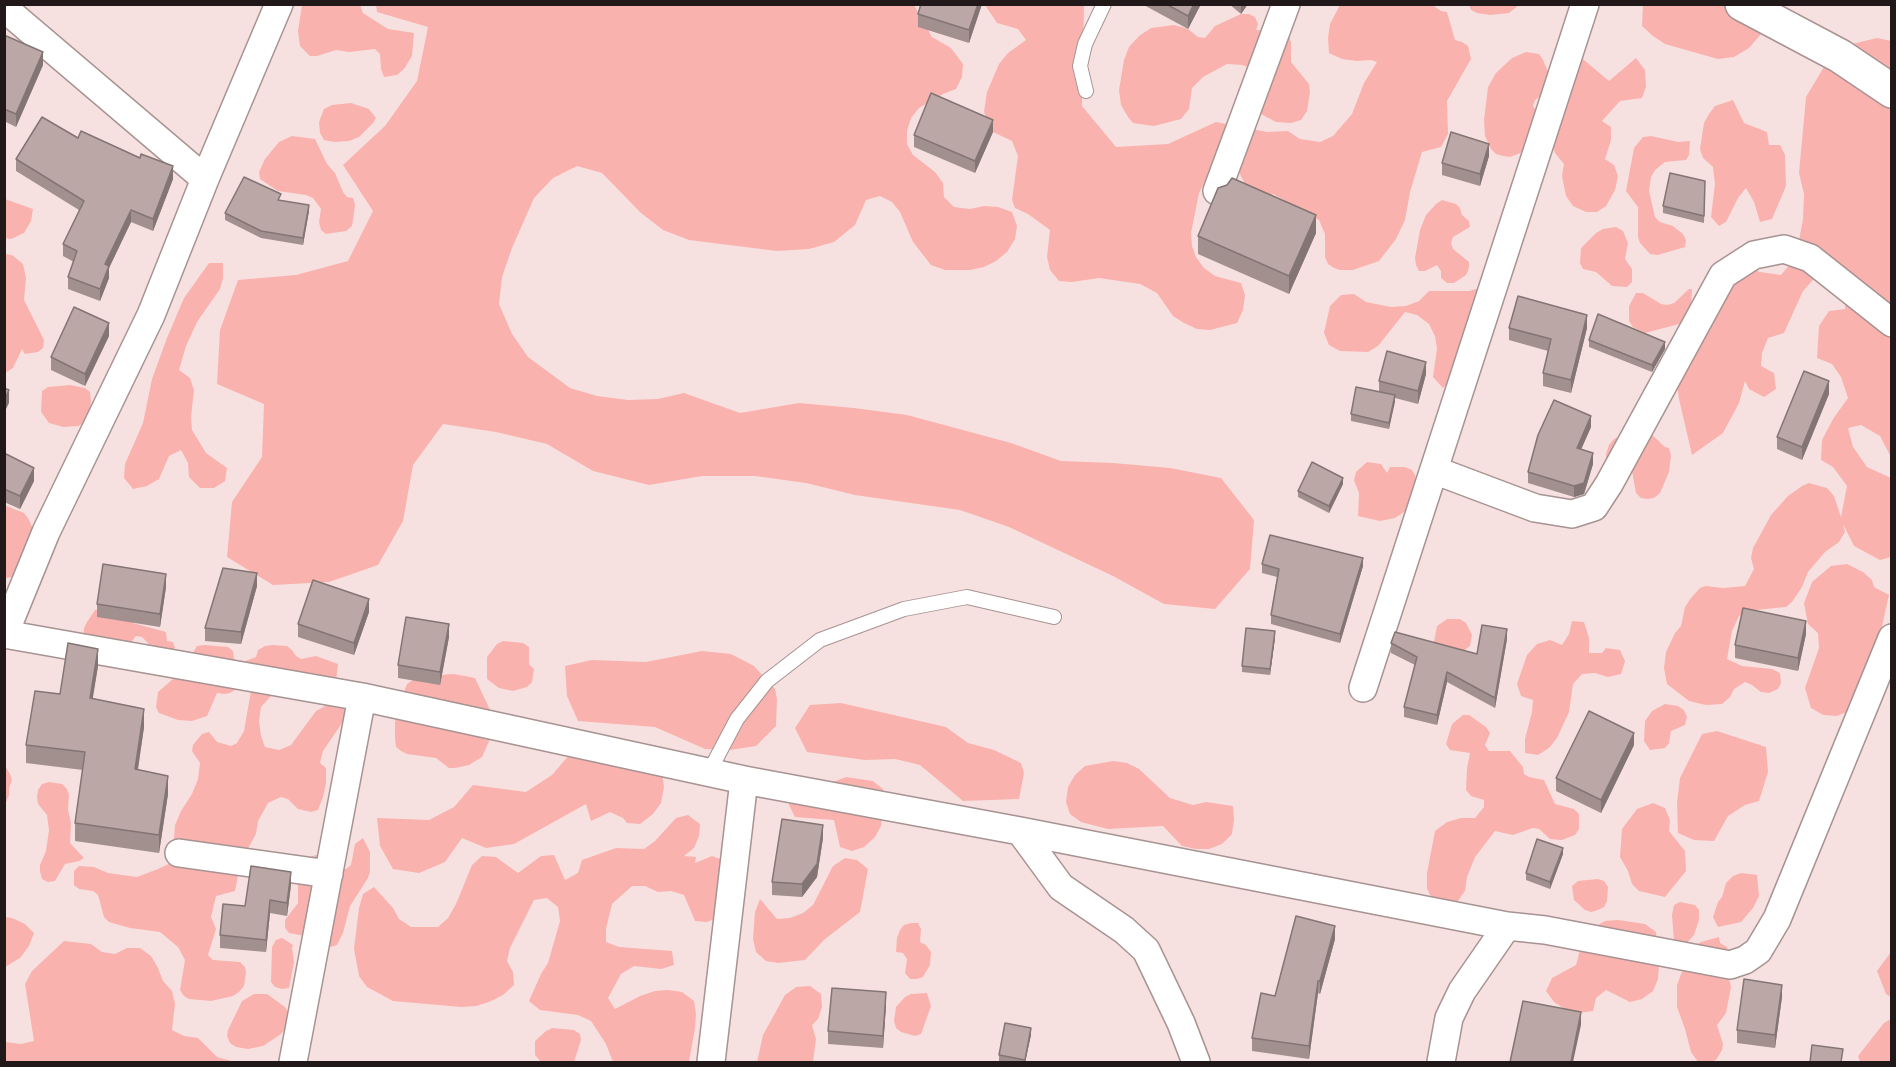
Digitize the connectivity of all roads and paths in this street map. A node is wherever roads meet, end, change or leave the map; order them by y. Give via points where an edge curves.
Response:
1 (279, 4) edge
2 (1104, 4) edge
3 (1286, 4) edge
4 (1585, 4) edge
5 (1742, 4) edge
6 (4, 8) edge
7 (1086, 91) dead end
8 (1892, 91) edge
9 (205, 179) junction
10 (1217, 191) edge
11 (1892, 323) edge
12 (1434, 470) junction
13 (1054, 617) dead end
14 (5, 634) edge
15 (1892, 638) edge
16 (1363, 688) dead end
17 (362, 697) junction
18 (709, 772) junction
19 (744, 780) junction
20 (1020, 831) junction
21 (179, 853) dead end
22 (329, 874) junction
23 (1507, 926) junction
24 (293, 1062) edge
25 (711, 1062) edge
26 (1196, 1062) edge
27 (1441, 1062) edge

1 - 9 street
2 - 7 lane via 1085,44 1080,66
3 - 10 street
4 - 12 street
5 - 8 street via 1840,56
6 - 9 street
9 - 14 street via 151,315 46,532
11 - 12 street via 1810,258 1784,249 1754,255 1722,275 1594,507 1572,514 1535,508
12 - 16 street
13 - 18 lane via 967,597 904,609 820,640 767,681 737,719
14 - 17 street
15 - 23 street via 1777,919 1758,951 1730,965
17 - 18 street
17 - 22 street
18 - 19 street
19 - 20 street
19 - 25 street
20 - 23 street
20 - 26 street via 1061,887 1146,950
21 - 22 street
22 - 24 street
23 - 27 street via 1462,991 1449,1017

